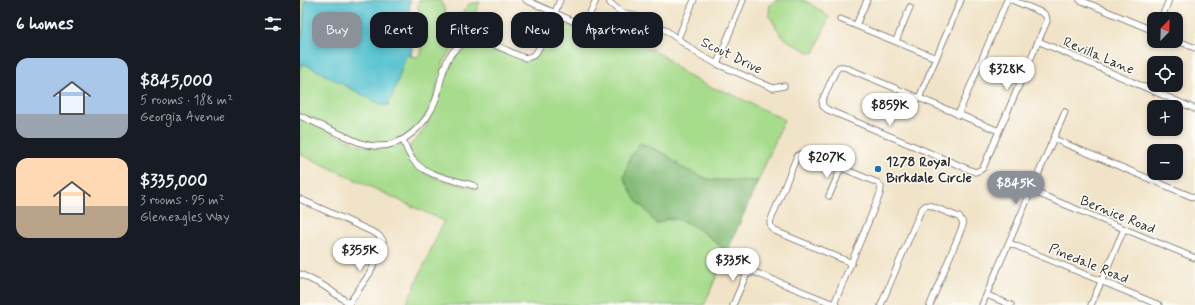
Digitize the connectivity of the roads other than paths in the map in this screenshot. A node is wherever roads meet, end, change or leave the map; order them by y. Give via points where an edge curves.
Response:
1 (526, 0) edge
2 (560, 0) edge
3 (596, 0) edge
4 (694, 0) edge
5 (743, 0) edge
6 (867, 0) edge
7 (961, 0) edge
8 (1007, 0) edge
9 (1012, 0) edge
10 (1080, 0) edge
11 (1168, 0) edge
12 (610, 3) dead end
13 (910, 7) dead end
14 (553, 12) edge
15 (555, 12) edge
16 (1164, 12) edge
17 (564, 17) edge
18 (840, 18) dead end
19 (856, 25) junction
20 (1147, 28) edge
21 (678, 38) junction
22 (896, 41) junction
23 (1038, 41) junction
24 (1183, 43) edge
25 (538, 48) edge
26 (1195, 48) edge
27 (936, 58) junction
28 (717, 64) junction
29 (784, 86) dead end
30 (919, 98) junction
31 (1195, 109) edge
32 (1066, 112) dead end
33 (958, 115) junction
34 (300, 116) edge
35 (999, 131) junction
36 (1054, 139) junction
37 (403, 140) junction
38 (841, 168) junction
39 (475, 186) dead end
40 (1032, 191) junction
41 (829, 196) dead end
42 (1195, 198) edge
43 (300, 199) edge
44 (1124, 229) junction
45 (1009, 243) junction
46 (1195, 258) edge
47 (852, 263) junction
48 (300, 274) edge
49 (1102, 281) junction
50 (987, 295) junction
51 (348, 304) edge
52 (835, 304) edge
53 (733, 305) edge
54 (881, 305) edge
55 (930, 305) edge
56 (982, 305) edge
57 (1011, 305) edge
58 (1091, 305) edge
59 (1159, 305) edge

1 - 14 street
2 - 15 street
3 - 17 street via 584,26
4 - 21 street
5 - 28 street
6 - 19 street
7 - 27 street
8 - 33 street
9 - 23 street via 1043,12 1046,16
10 - 20 street
11 - 16 street
12 - 21 street, Scout Drive via 621,12 650,21
13 - 22 street
18 - 19 street
19 - 22 street
21 - 28 street, Scout Drive
22 - 27 street
23 - 31 street, Revilla Lane
23 - 35 street
24 - 26 street
25 - 37 street via 530,57 525,58 483,42 466,43 458,48 446,62 436,100 428,115 423,123
27 - 30 street
28 - 29 street, Scout Drive via 773,88
30 - 33 street
30 - 35 street via 839,67 822,101 828,110 975,172 983,168
32 - 36 street
33 - 35 street
34 - 37 street via 368,145 384,146
36 - 40 street
36 - 42 street
37 - 39 street via 413,160 428,172
38 - 41 street
38 - 47 street via 878,183 881,188
38 - 47 street via 806,153 797,156 770,222 775,230
40 - 44 street, Bernice Road
40 - 45 street
43 - 51 street via 377,234 383,240 370,273
44 - 46 street, Bernice Road
44 - 49 street
45 - 49 street, Pinedale Road
45 - 50 street
47 - 52 street
48 - 51 street via 324,286
49 - 58 street
49 - 59 street, Pinedale Road
50 - 56 street
50 - 57 street
52 - 53 street via 754,272 746,275
54 - 55 street via 921,210 929,205 959,217 963,225

